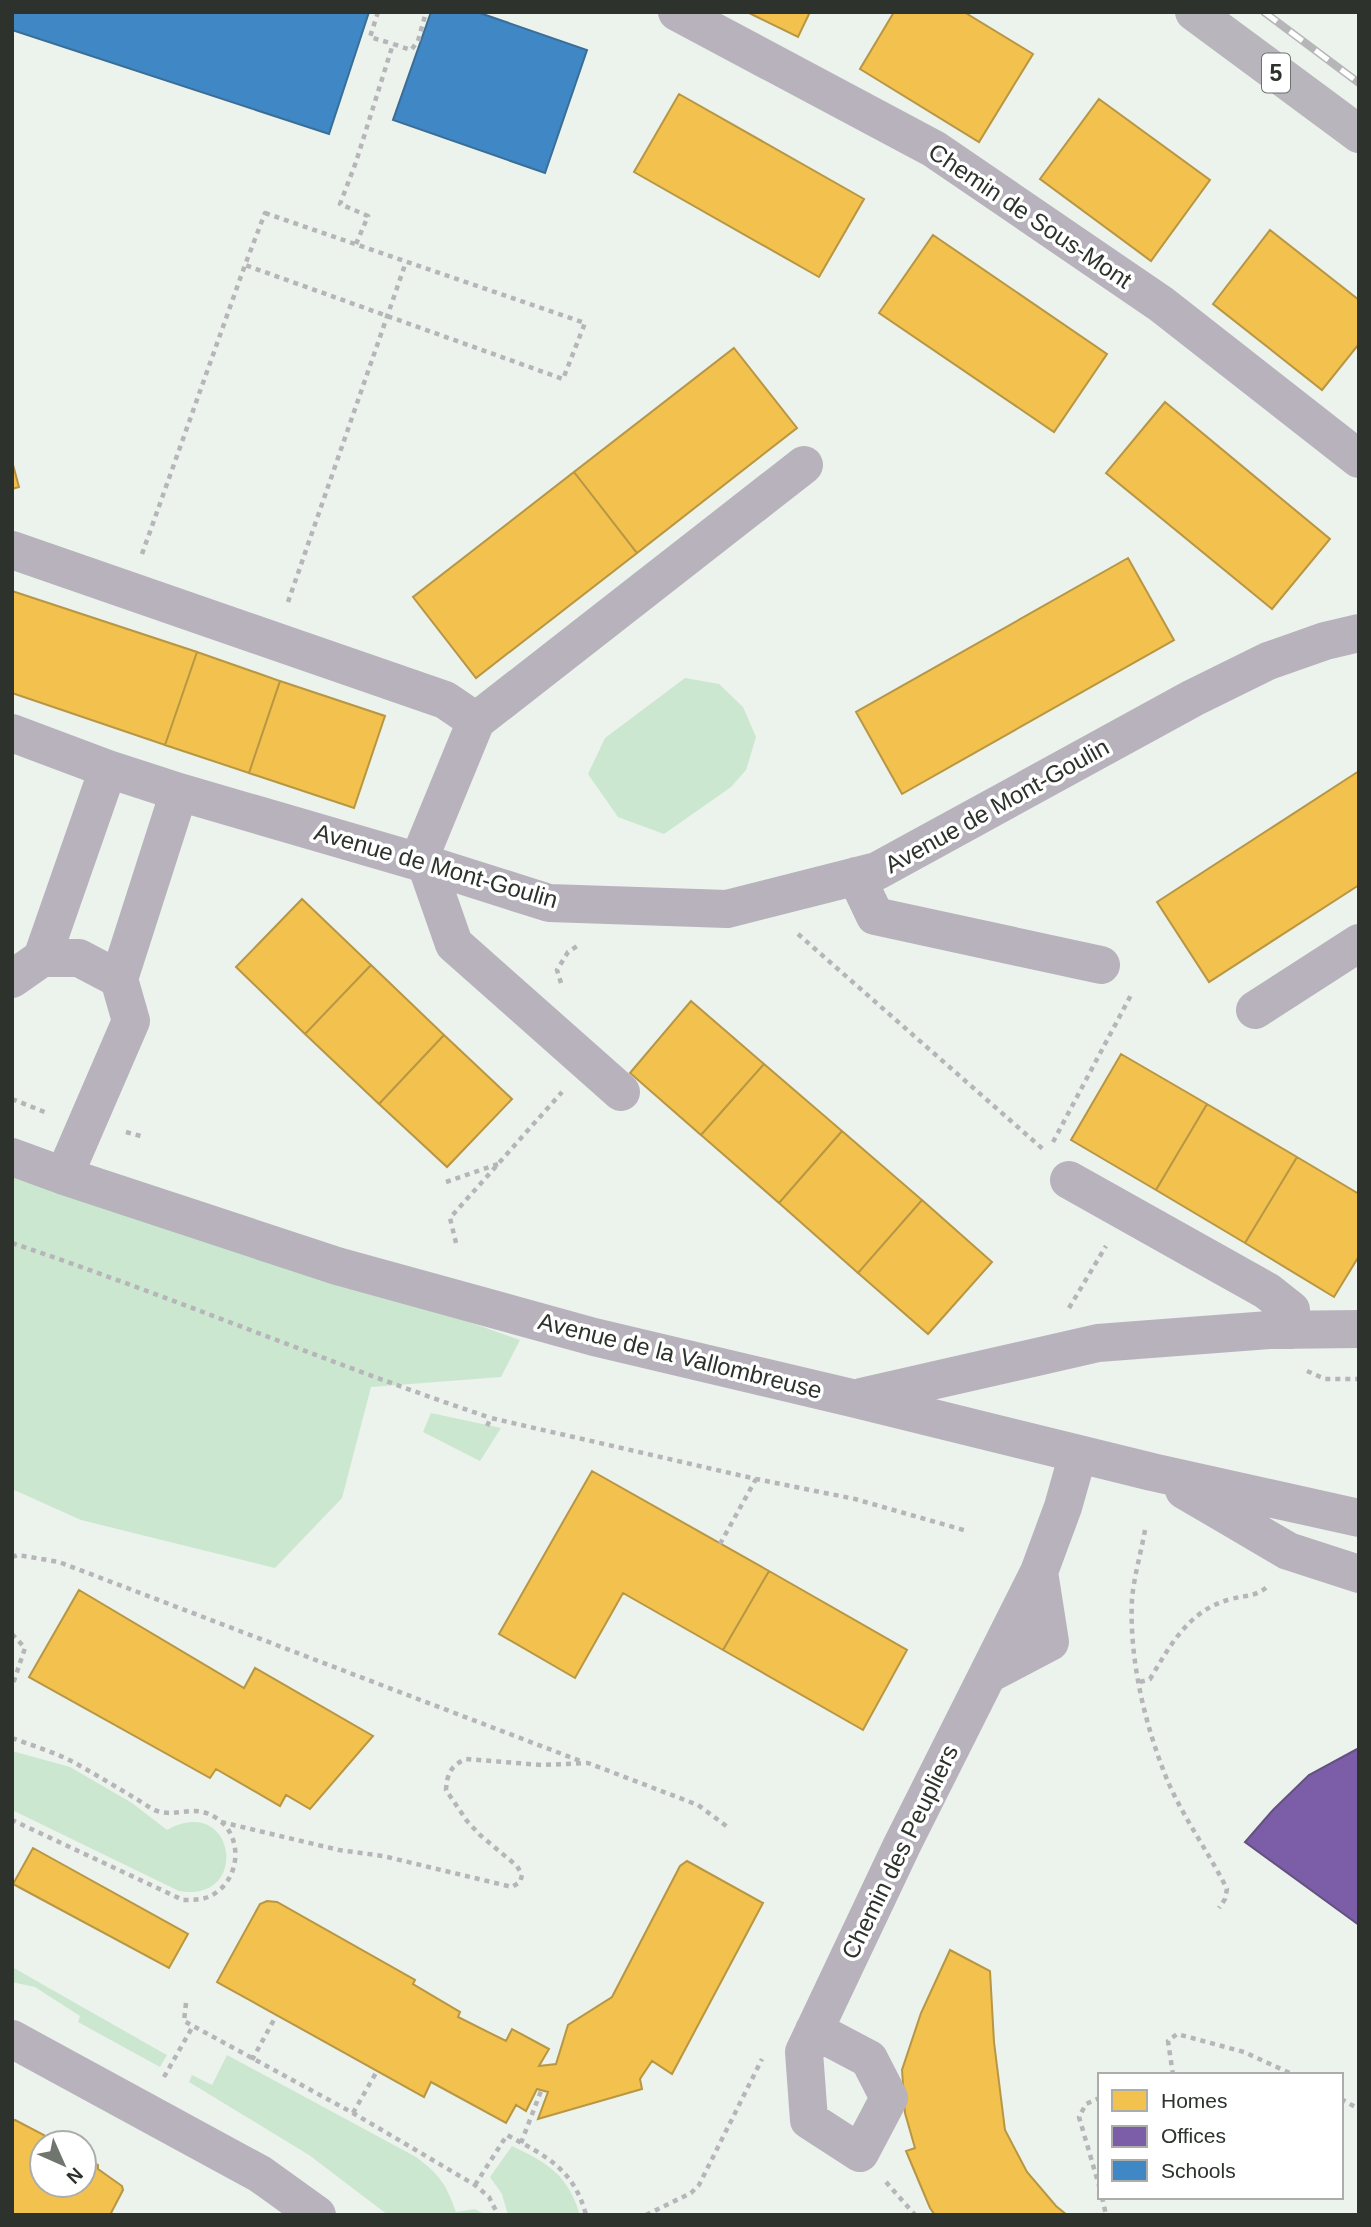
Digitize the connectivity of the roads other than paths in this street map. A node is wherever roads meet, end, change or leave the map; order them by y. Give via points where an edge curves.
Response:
1 (677, 12) edge
2 (1194, 12) edge
3 (1359, 134) edge
4 (1359, 459) edge
5 (804, 465) dead end
6 (12, 550) edge
7 (1359, 633) edge
8 (476, 721) junction
9 (12, 733) edge
10 (108, 769) junction
11 (179, 792) junction
12 (422, 863) junction
13 (856, 876) junction
14 (1359, 943) edge
15 (1101, 965) dead end
16 (27, 968) edge
17 (119, 979) junction
18 (1255, 1010) dead end
19 (621, 1092) dead end
20 (12, 1157) edge
21 (1061, 1169) road end
22 (64, 1176) junction
23 (1359, 1329) edge
24 (1292, 1330) junction
25 (856, 1399) junction
26 (1078, 1454) junction
27 (1152, 1472) junction
28 (1359, 1518) edge
29 (1359, 1574) edge
30 (1034, 1581) junction
31 (989, 1674) junction
32 (814, 2030) dead end
33 (12, 2039) edge
34 (317, 2215) edge

1 - 4 street, Chemin de Sous-Mont via 934,149 1161,304
2 - 3 main road, 5
5 - 8 street
6 - 8 street via 445,700
7 - 13 street, Avenue de Mont-Goulin via 1268,661 877,871
8 - 12 street
9 - 10 street, Avenue de Mont-Goulin
10 - 11 street, Avenue de Mont-Goulin
10 - 16 street
11 - 12 street, Avenue de Mont-Goulin
11 - 17 street
12 - 13 street, Avenue de Mont-Goulin via 549,903 727,909
12 - 19 street via 454,944
13 - 15 street via 875,916
14 - 18 street
16 - 17 street via 79,958
17 - 22 street via 131,1021
20 - 22 street, Avenue de la Vallombreuse
21 - 24 street via 1126,1213 1267,1291 1291,1310
22 - 25 street, Avenue de la Vallombreuse via 377,1277 594,1337
23 - 24 street
24 - 25 street via 1098,1343
25 - 26 street, Avenue de la Vallombreuse
26 - 27 street, Avenue de la Vallombreuse
26 - 30 street, Chemin des Peupliers
27 - 28 street, Avenue de la Vallombreuse
27 - 29 street via 1288,1551
30 - 31 street, Chemin des Peupliers
30 - 31 street, Chemin des Peupliers via 1050,1642
31 - 32 street, Chemin des Peupliers
33 - 34 street via 260,2174

